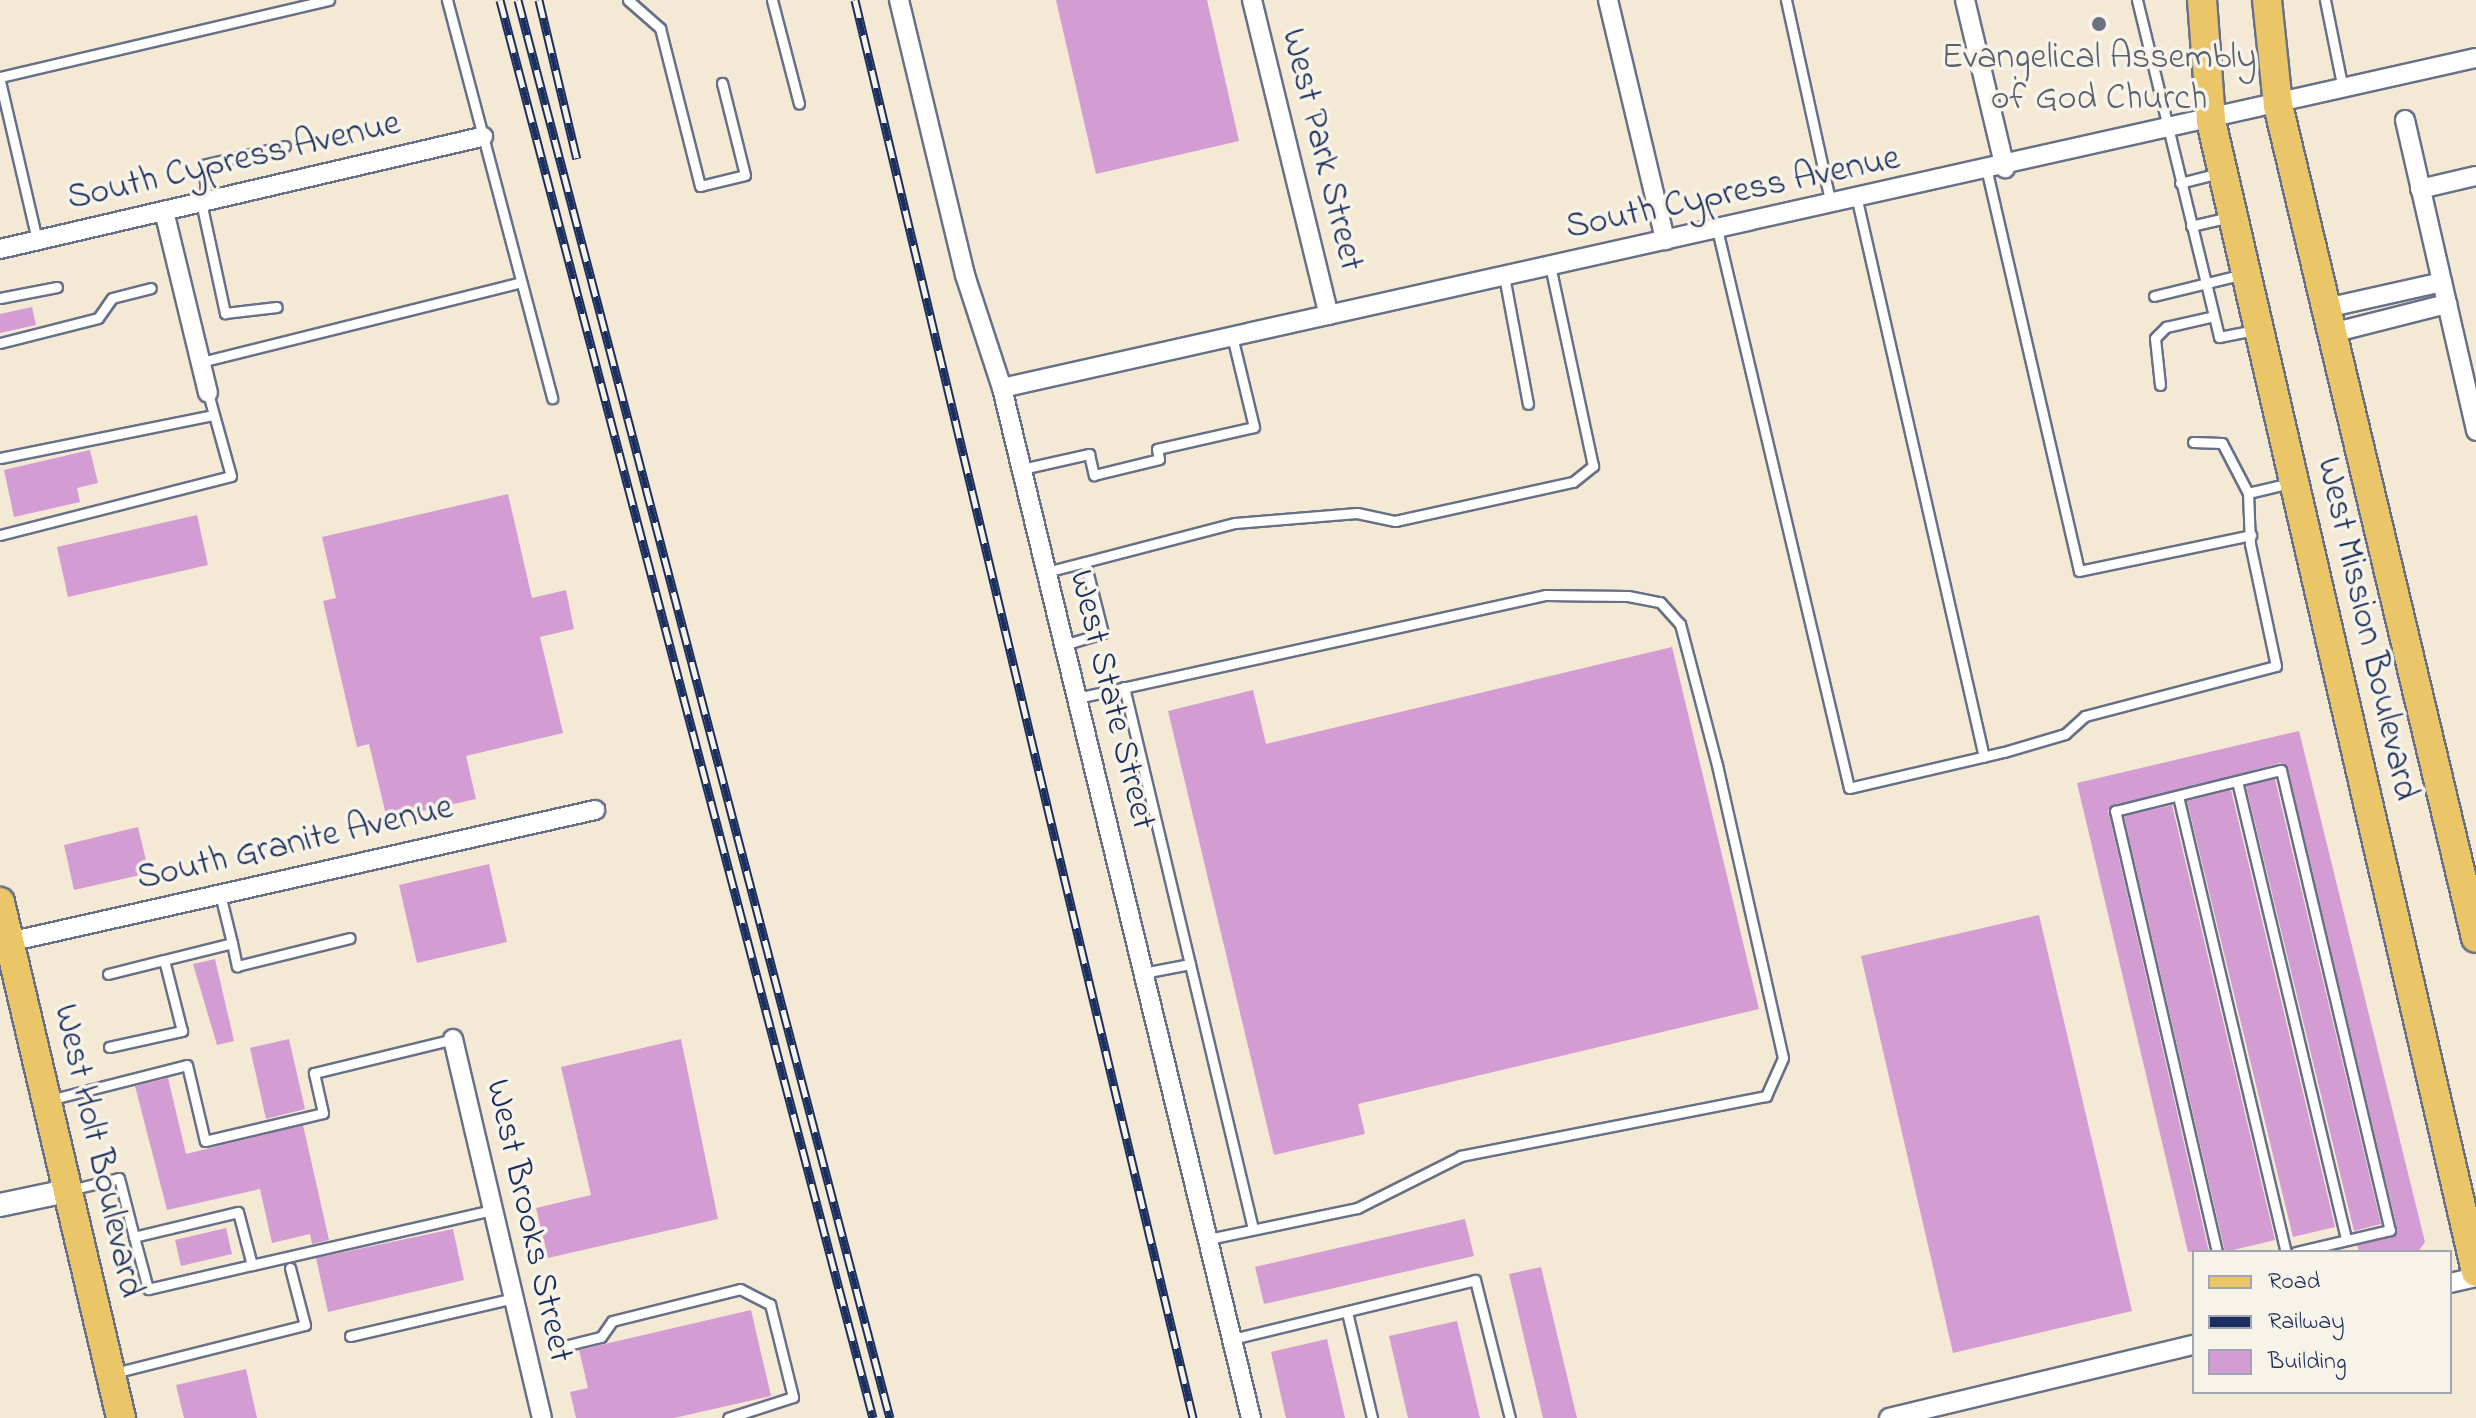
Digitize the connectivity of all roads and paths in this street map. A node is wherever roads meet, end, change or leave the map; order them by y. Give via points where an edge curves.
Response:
1 (329, 0) edge
2 (447, 0) edge
3 (628, 0) edge
4 (772, 0) edge
5 (899, 0) edge
6 (1252, 0) edge
7 (1608, 0) edge
8 (1786, 0) edge
9 (1965, 0) edge
10 (2137, 0) edge
11 (2202, 0) edge
12 (2267, 0) edge
13 (2325, 0) edge
14 (2476, 58) edge
15 (0, 79) edge
16 (722, 83) dead end
17 (2343, 89) junction
18 (799, 104) dead end
19 (2278, 105) junction
20 (2405, 120) dead end
21 (2211, 121) junction
22 (2166, 131) junction
23 (483, 137) junction
24 (285, 146) dead end
25 (1996, 170) junction
26 (2222, 172) junction
27 (2476, 176) edge
28 (2180, 183) junction
29 (2420, 189) junction
30 (1857, 200) junction
31 (204, 202) junction
32 (1831, 205) junction
33 (164, 211) junction
34 (2233, 217) junction
35 (2191, 226) junction
36 (1717, 229) junction
37 (37, 240) junction
38 (1665, 240) junction
39 (0, 249) edge
40 (1550, 266) junction
41 (2246, 273) junction
42 (1504, 276) junction
43 (521, 282) junction
44 (2442, 282) junction
45 (2206, 284) junction
46 (57, 287) dead end
47 (151, 288) dead end
48 (2154, 296) dead end
49 (0, 298) edge
50 (2447, 304) junction
51 (277, 307) dead end
52 (1329, 315) junction
53 (2214, 316) junction
54 (2329, 320) junction
55 (2259, 329) junction
56 (1232, 336) junction
57 (0, 343) edge
58 (201, 362) junction
59 (2160, 385) dead end
60 (1002, 388) junction
61 (208, 393) joint
62 (552, 398) dead end
63 (1528, 404) dead end
64 (214, 415) junction
65 (2476, 431) edge
66 (2193, 442) dead end
67 (0, 458) edge
68 (1022, 469) junction
69 (2293, 482) junction
70 (2248, 493) junction
71 (0, 535) edge
72 (2251, 535) junction
73 (1085, 562) junction
74 (1046, 572) junction
75 (1064, 645) junction
76 (1124, 687) junction
77 (1077, 698) junction
78 (1984, 757) junction
79 (2237, 781) junction
80 (2178, 796) junction
81 (595, 810) dead end
82 (220, 894) junction
83 (0, 902) edge
84 (350, 938) dead end
85 (2476, 938) edge
86 (9, 942) junction
87 (232, 943) junction
88 (164, 960) junction
89 (1190, 964) junction
90 (1143, 973) junction
91 (108, 974) dead end
92 (453, 1039) joint
93 (109, 1047) dead end
94 (46, 1101) junction
95 (67, 1191) junction
96 (0, 1205) edge
97 (493, 1210) junction
98 (1253, 1229) junction
99 (134, 1237) junction
100 (1208, 1239) junction
101 (2346, 1240) junction
102 (2217, 1250) edge
103 (2286, 1250) edge
104 (2304, 1250) edge
105 (252, 1265) junction
106 (290, 1268) dead end
107 (2476, 1274) edge
108 (2452, 1282) edge
109 (514, 1298) junction
110 (1347, 1312) junction
111 (350, 1336) dead end
112 (1232, 1340) junction
113 (2192, 1345) edge
114 (564, 1346) dead end
115 (110, 1374) junction
116 (121, 1418) edge
117 (542, 1418) edge
118 (728, 1418) edge
119 (1251, 1418) edge
120 (1372, 1418) edge
121 (1510, 1418) edge
122 (1889, 1418) edge

1 - 15 lane
2 - 23 lane
3 - 16 lane via 660,28 700,186 745,175
4 - 18 lane
5 - 60 street, West State Street via 965,275
6 - 52 street, West Park Street
7 - 38 street
8 - 32 lane
9 - 25 street
10 - 22 lane
11 - 21 main road, West Mission Boulevard
12 - 19 main road, West Mission Boulevard
13 - 17 lane
14 - 17 street, South Cypress Avenue
15 - 37 lane
17 - 19 street, South Cypress Avenue
19 - 21 street, South Cypress Avenue
19 - 54 main road, West Mission Boulevard
20 - 29 street
21 - 22 street, South Cypress Avenue
21 - 26 main road, West Mission Boulevard
22 - 25 street, South Cypress Avenue
22 - 28 lane
23 - 31 street, South Cypress Avenue
23 - 43 lane
24 - 31 lane via 203,165
25 - 30 street, South Cypress Avenue
25 - 72 lane via 2079,571
26 - 28 lane
26 - 34 main road, West Mission Boulevard
27 - 29 street
28 - 35 lane
29 - 44 street
30 - 32 street, South Cypress Avenue
30 - 78 lane
31 - 33 street, South Cypress Avenue
31 - 51 lane via 225,313
32 - 36 street, South Cypress Avenue
33 - 37 street, South Cypress Avenue
33 - 58 street
34 - 35 lane
34 - 41 main road, West Mission Boulevard
35 - 45 lane
36 - 38 street, South Cypress Avenue
36 - 78 lane via 1849,788
37 - 39 street, South Cypress Avenue
38 - 40 street, South Cypress Avenue
40 - 42 street, South Cypress Avenue
40 - 73 lane via 1593,466 1573,482 1395,521 1357,513 1235,523
41 - 45 lane
41 - 55 main road, West Mission Boulevard
42 - 52 street, South Cypress Avenue
42 - 63 lane
43 - 58 lane
43 - 62 lane
44 - 50 street
44 - 54 street
45 - 48 lane
45 - 53 lane
46 - 49 lane
47 - 57 lane via 112,298 98,318
50 - 54 street
50 - 65 street
52 - 56 street, South Cypress Avenue
53 - 55 lane via 2222,338
53 - 59 lane via 2166,327 2155,338
54 - 85 main road, West Mission Boulevard
55 - 69 main road, West Mission Boulevard
56 - 60 street, South Cypress Avenue
56 - 68 lane via 1254,427 1157,449 1159,459 1094,475 1089,454
58 - 61 street
60 - 68 street, West State Street
61 - 64 lane
64 - 67 lane
64 - 71 lane via 231,476 221,482
66 - 70 lane via 2222,443
68 - 74 street, West State Street
69 - 70 lane
69 - 107 main road, West Mission Boulevard
70 - 72 lane
72 - 78 lane via 2276,666 2085,716 2065,734
73 - 74 lane
73 - 75 lane via 1103,633
74 - 75 street, West State Street
75 - 77 street, West State Street
76 - 77 lane
76 - 89 lane
76 - 98 lane via 1546,595 1628,596 1660,602 1680,624 1717,765 1783,1058 1766,1096 1461,1156 1357,1208
77 - 90 street, West State Street
79 - 80 lane
79 - 101 lane
79 - 101 lane via 2281,770 2390,1230
80 - 102 lane via 2115,811
80 - 103 lane
81 - 82 street, South Granite Avenue
82 - 86 street, South Granite Avenue
82 - 87 lane
83 - 86 main road, West Holt Boulevard
84 - 87 lane via 237,966
86 - 94 main road, West Holt Boulevard
87 - 88 lane
88 - 91 lane
88 - 93 lane via 182,1031
89 - 90 lane
89 - 98 lane
90 - 100 street, West State Street
92 - 94 lane via 314,1073 323,1113 205,1141 187,1065
92 - 97 street, West Brooks Street
94 - 95 main road, West Holt Boulevard
95 - 96 street
95 - 99 lane via 119,1178
95 - 115 main road, West Holt Boulevard
97 - 105 lane
97 - 109 street, West Brooks Street
98 - 100 lane
99 - 105 lane via 148,1289
99 - 105 lane via 238,1212
100 - 112 street, West State Street
101 - 104 lane
106 - 115 lane via 305,1325
107 - 108 street
109 - 111 lane
109 - 117 street, West Brooks Street
110 - 112 lane
110 - 120 lane
110 - 121 lane via 1475,1280
112 - 119 street, West State Street
113 - 122 street
114 - 118 lane via 601,1337 612,1321 740,1289 770,1304 793,1397
115 - 116 main road, West Holt Boulevard

